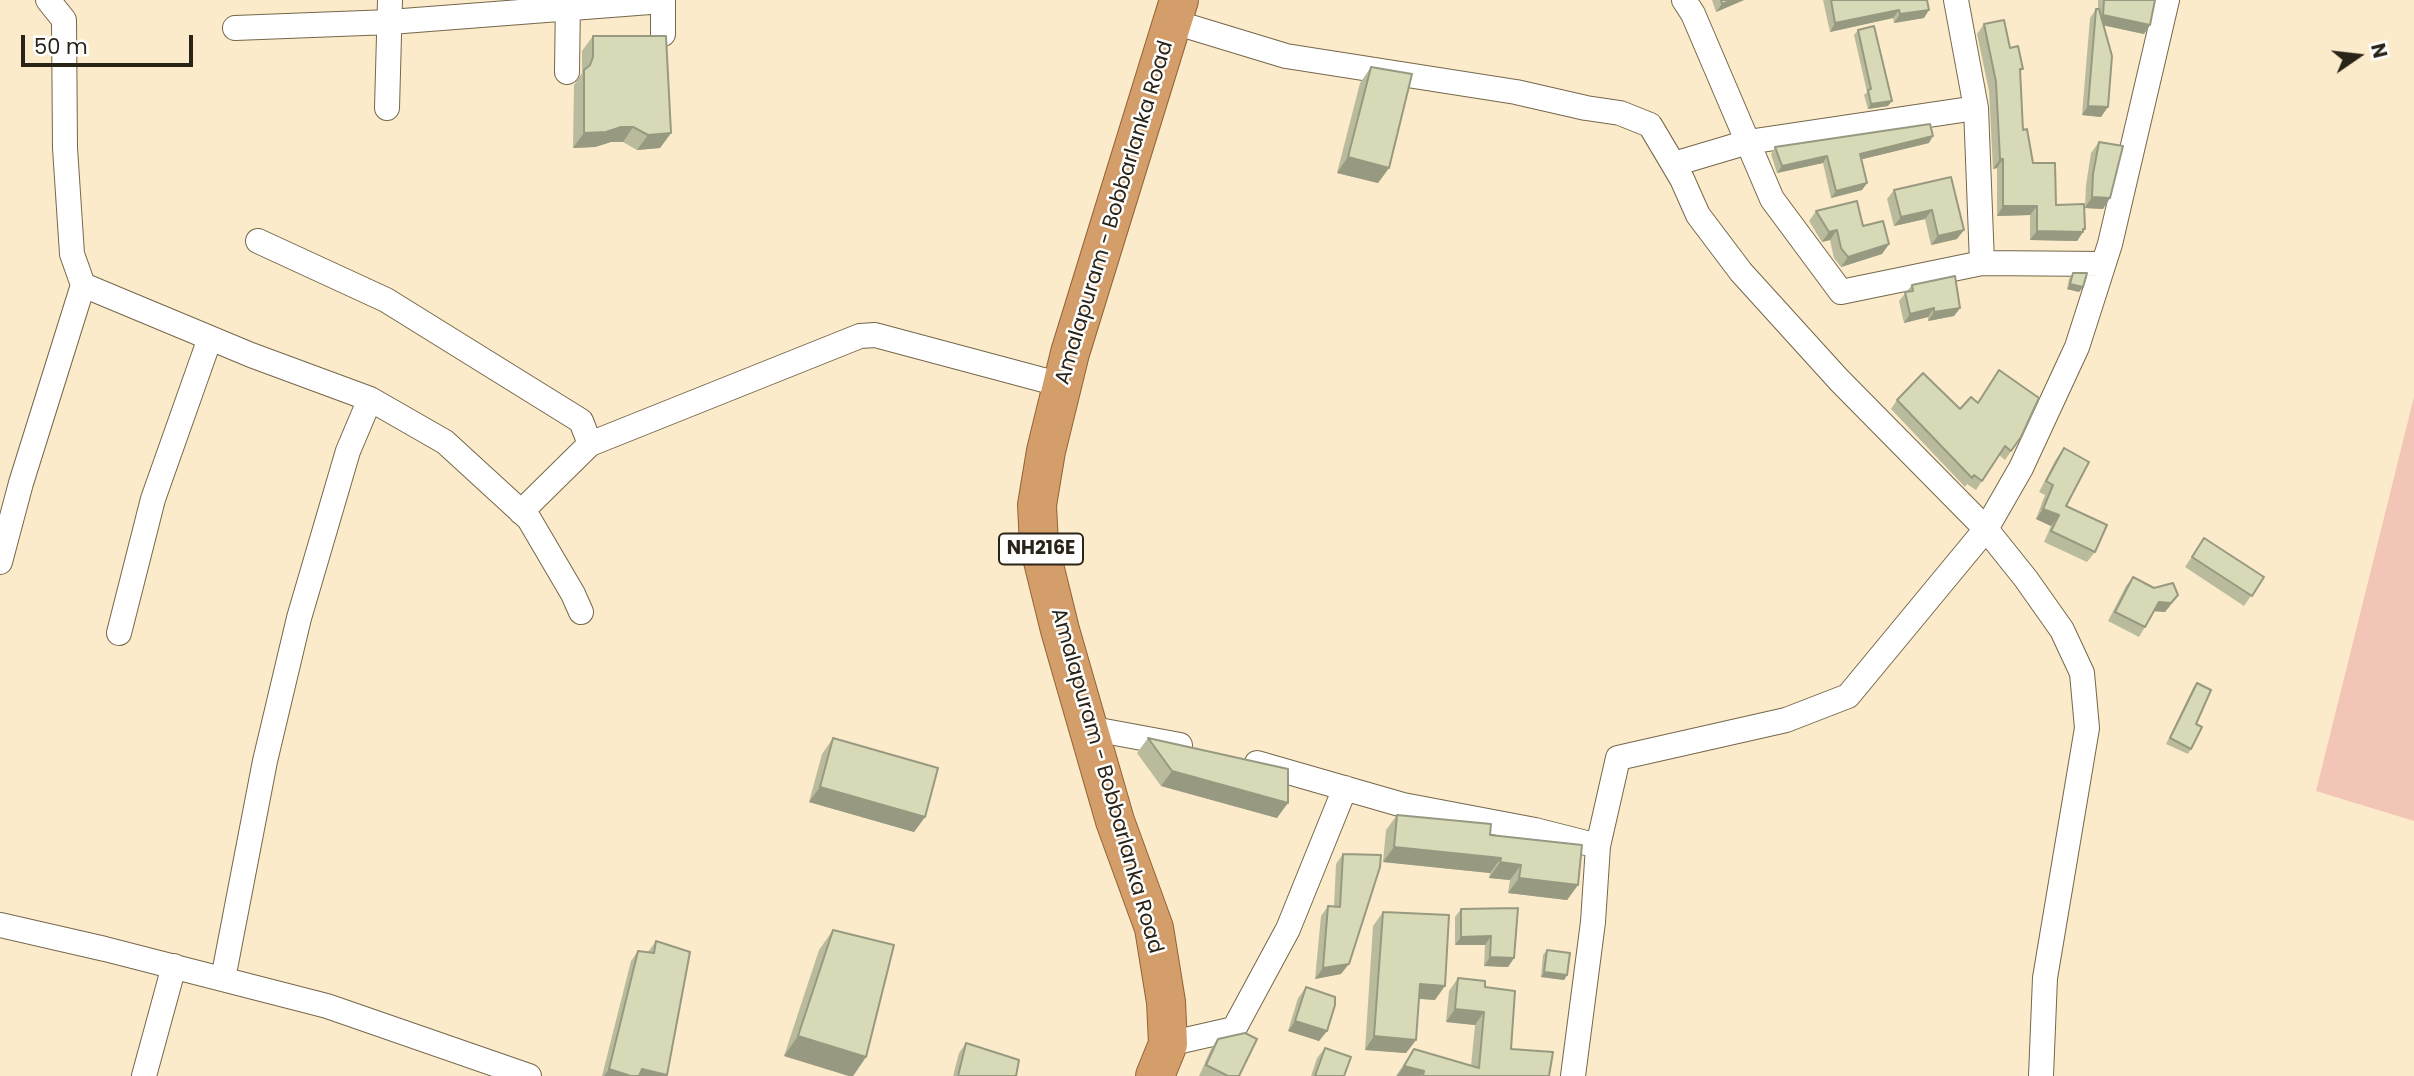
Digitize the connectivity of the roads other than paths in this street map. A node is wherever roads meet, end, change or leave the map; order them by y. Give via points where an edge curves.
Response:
1 (48, 0) edge
2 (1684, 0) edge
3 (1956, 0) edge
4 (2167, 0) edge
5 (663, 1) edge
6 (568, 4) edge
7 (390, 11) edge
8 (1176, 11) edge
9 (235, 28) dead end
10 (663, 34) edge
11 (567, 72) dead end
12 (387, 108) dead end
13 (1976, 108) junction
14 (1748, 142) junction
15 (1674, 164) junction
16 (258, 241) dead end
17 (1982, 263) junction
18 (2103, 264) junction
19 (83, 285) junction
20 (210, 338) junction
21 (1062, 385) junction
22 (370, 399) junction
23 (590, 444) junction
24 (522, 512) junction
25 (1986, 529) junction
26 (0, 562) edge
27 (581, 612) dead end
28 (119, 633) dead end
29 (1088, 727) junction
30 (1203, 751) edge
31 (1228, 756) edge
32 (1345, 788) junction
33 (1598, 846) junction
34 (0, 925) edge
35 (174, 967) junction
36 (223, 979) junction
37 (1162, 1060) edge
38 (144, 1076) edge
39 (530, 1076) edge
40 (1573, 1076) edge
41 (2041, 1076) edge

1 - 19 street via 64,20 66,175 72,254
2 - 14 street
3 - 13 street
4 - 18 street
5 - 6 street
5 - 10 street
6 - 7 street
6 - 11 street
7 - 9 street
7 - 12 street
8 - 15 street via 1286,56 1620,113 1650,125
8 - 21 highway, Amalapuram - Bobbarlanka Road / NH216E
13 - 14 street
13 - 17 street
14 - 15 street
14 - 17 street via 1772,199 1841,292
15 - 25 street via 1698,215 1741,272 1839,380
16 - 23 street via 398,307 581,421
17 - 18 street
18 - 25 street via 2077,347 2021,468
19 - 20 street
19 - 26 street
20 - 22 street
20 - 28 street via 153,499
21 - 23 street via 875,335 860,336
21 - 29 highway, Amalapuram - Bobbarlanka Road / NH216E via 1037,505 1040,545
22 - 24 street via 445,442
22 - 36 street via 348,451 299,618 265,761
23 - 24 street
24 - 27 street
25 - 33 street via 1848,696 1786,720 1618,758
25 - 41 street via 2062,630 2082,673 2087,729 2045,978
29 - 30 street
29 - 37 highway, Amalapuram - Bobbarlanka Road / NH216E via 1115,821 1154,928 1166,1002
31 - 32 street
32 - 33 street via 1403,805
32 - 37 street via 1288,929 1234,1029
33 - 40 street via 1594,922
34 - 35 street
35 - 36 street
35 - 38 street
36 - 39 street via 327,1006

